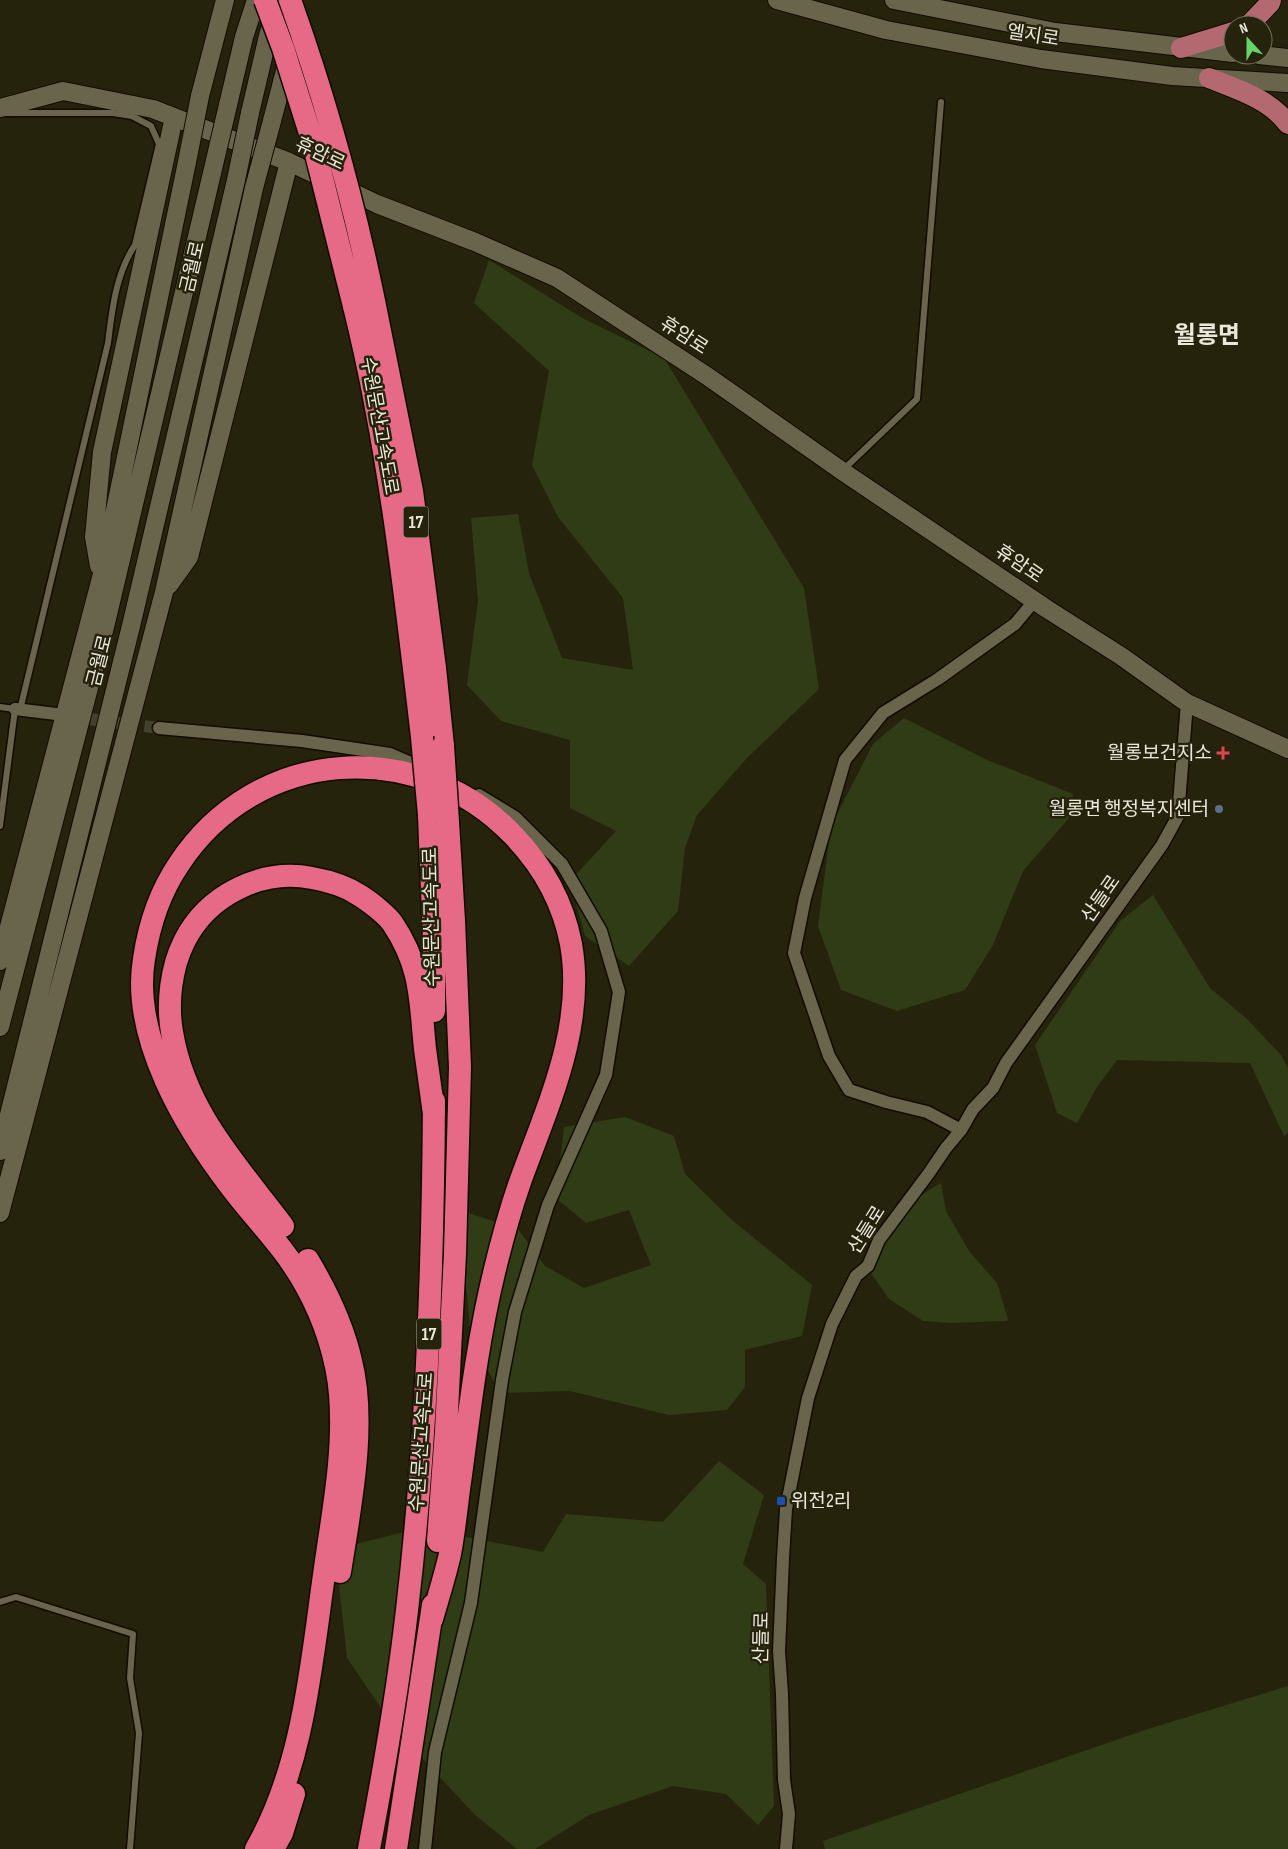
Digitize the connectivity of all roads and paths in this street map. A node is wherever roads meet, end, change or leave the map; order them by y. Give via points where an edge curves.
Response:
1 (225, 0) edge
2 (256, 0) edge
3 (265, 0) edge
4 (279, 0) edge
5 (290, 0) edge
6 (303, 0) edge
7 (777, 0) edge
8 (894, 0) edge
9 (1270, 0) edge
10 (1259, 15) edge
11 (1223, 35) edge
12 (1181, 48) junction
13 (1223, 52) edge
14 (1273, 56) edge
15 (1288, 58) edge
16 (1209, 78) junction
17 (1288, 83) edge
18 (942, 102) dead end
19 (0, 108) edge
20 (0, 113) edge
21 (174, 117) junction
22 (1288, 124) edge
23 (289, 162) junction
24 (364, 303) junction
25 (842, 471) junction
26 (101, 578) junction
27 (164, 592) junction
28 (1035, 600) junction
29 (1187, 703) junction
30 (0, 707) edge
31 (17, 709) junction
32 (56, 714) dead end
33 (159, 728) tunnel mouth
34 (1288, 749) edge
35 (439, 818) junction
36 (0, 826) edge
37 (0, 961) edge
38 (0, 1027) edge
39 (434, 1114) junction
40 (961, 1130) junction
41 (0, 1151) edge
42 (0, 1213) edge
43 (0, 1602) edge
44 (432, 1619) junction
45 (130, 1849) edge
46 (256, 1849) edge
47 (273, 1849) edge
48 (369, 1849) edge
49 (396, 1849) edge
50 (425, 1849) edge
51 (786, 1849) edge

1 - 26 main road, bridge via 200,96
2 - 38 main road, 금월로, bridge via 244,37 106,623
3 - 24 highway, 수원문산고속도로 / 17, bridge
4 - 41 main road, 금월로, bridge via 131,626
5 - 24 highway, 수원문산고속도로 / 17, bridge via 344,171
6 - 27 main road, bridge via 254,188
7 - 16 main road, 엘지로 via 886,30 1041,60
8 - 12 main road, 엘지로 via 1055,32
9 - 10 main road
11 - 12 main road
12 - 13 main road, 엘지로
14 - 15 main road
16 - 17 main road, 엘지로
16 - 22 main road via 1280,113
18 - 25 lane via 917,399
19 - 21 main road, 휴암로 via 63,91 152,109
20 - 31 lane via 98,112 132,116 151,126 159,144 135,245 127,256 113,304 108,343
21 - 23 main road, 휴암로
21 - 26 main road via 102,452 94,537
23 - 25 main road, 휴암로 via 377,204 557,278 707,376
23 - 27 main road via 189,557
24 - 35 highway, 수원문산고속도로 / 17, bridge via 366,353 395,519 422,737
24 - 35 highway, 수원문산고속도로 / 17, bridge via 412,490 443,746
25 - 28 main road, 휴암로
26 - 37 main road
27 - 42 main road
28 - 29 main road, 휴암로
28 - 40 street via 1015,624 938,679 882,712 845,760 805,898 794,953 829,1056 849,1090 927,1112
29 - 34 main road, 휴암로
29 - 40 street, 산들로 via 1178,816 1147,867
30 - 31 lane
31 - 32 street
31 - 36 lane
33 - 50 street via 302,741 390,754 472,790 515,817 562,864 601,931 619,992 606,1075 548,1205 515,1312 502,1380 471,1603 435,1752
35 - 39 highway, 수원문산고속도로 / 17 via 434,941
35 - 44 highway, 수원문산고속도로 / 17 via 454,921 460,1067 455,1254
39 - 47 highway via 419,983 410,954 392,922 364,898 329,881 299,875 276,875 235,890 216,902 198,921 184,941 170,993 172,1031 180,1066 196,1105 216,1140 306,1257 326,1290 352,1362 358,1415 352,1493 319,1706 282,1833
39 - 48 highway, 수원문산고속도로 / 17 via 432,1257 419,1490 393,1716
40 - 51 street, 산들로 via 879,1240 868,1266 856,1276 832,1324 808,1398 786,1509 783,1558 779,1651 784,1780 789,1814
43 - 45 lane via 16,1597 133,1634 130,1678 139,1733
44 - 46 highway via 449,1555 474,1377 494,1276 515,1195 561,1068 572,1021 575,980 571,944 554,891 538,865 495,817 469,799 407,772 377,767 343,767 306,773 249,797 223,815 196,841 178,864 162,894 148,931 142,970 144,1006 151,1040 178,1106 232,1188 275,1240 308,1289 333,1354 340,1389 338,1475 306,1698 280,1794
44 - 49 highway, 수원문산고속도로 / 17

